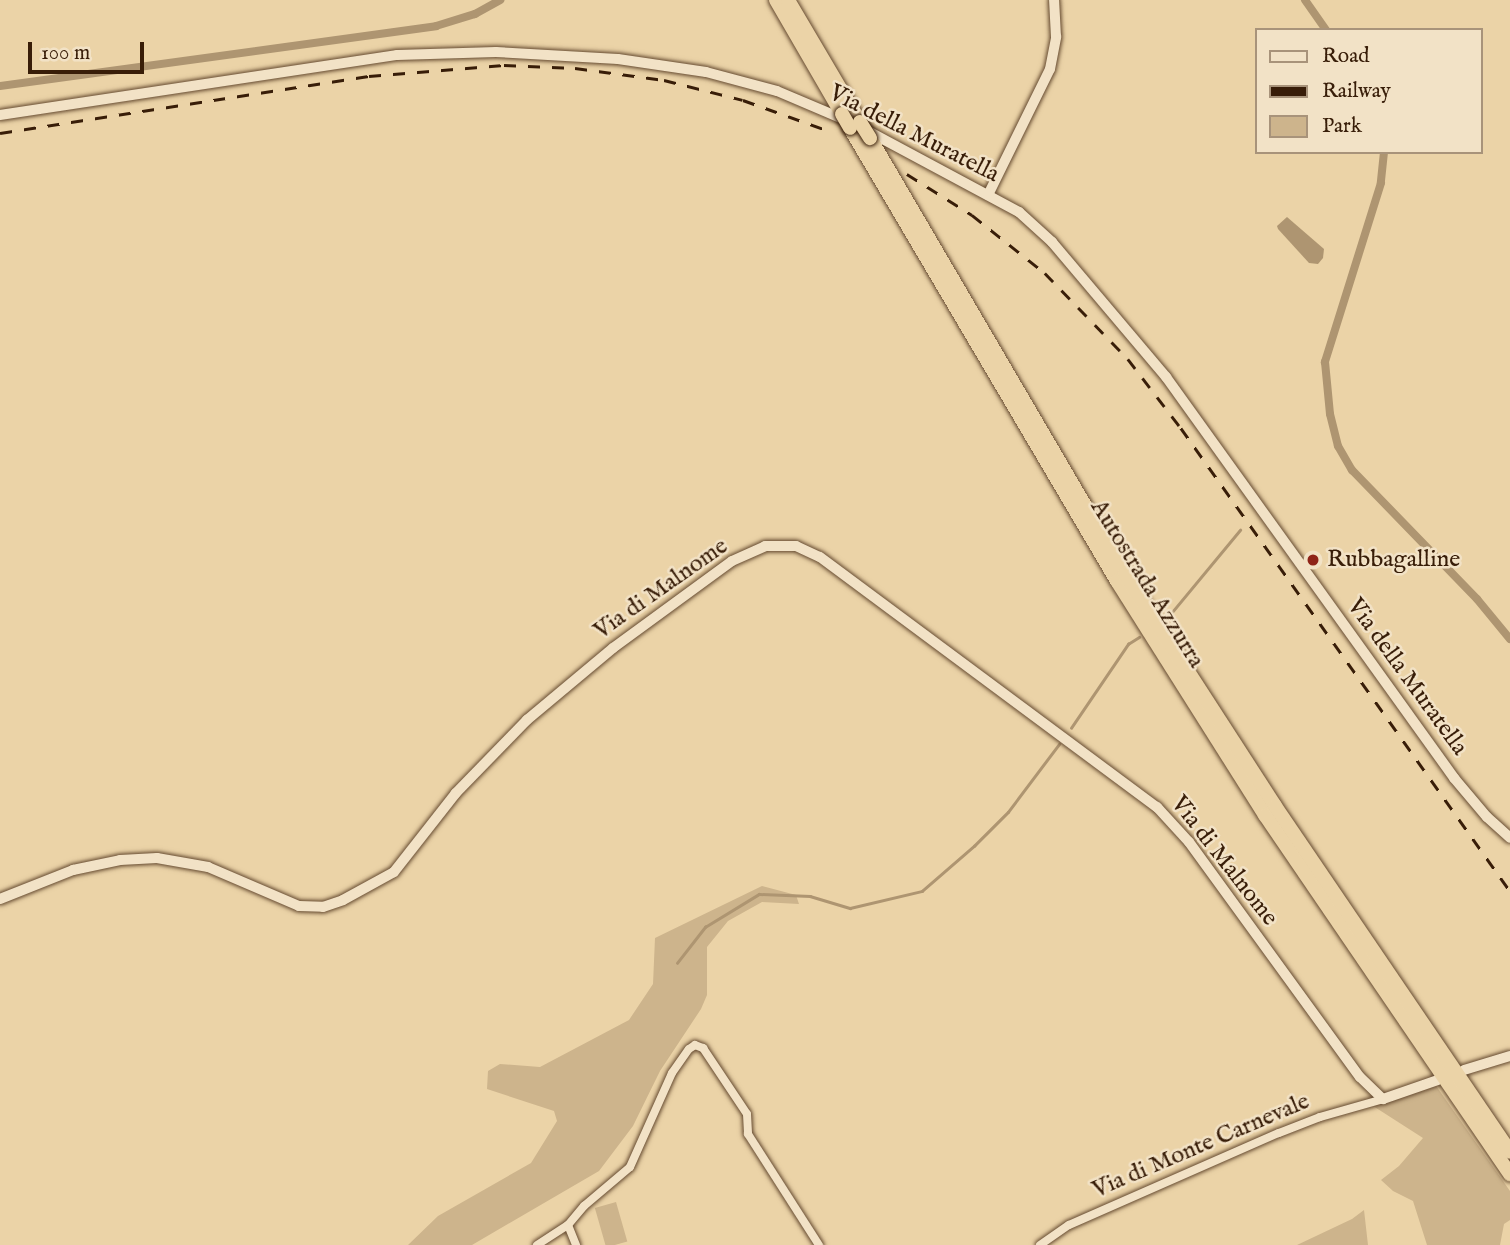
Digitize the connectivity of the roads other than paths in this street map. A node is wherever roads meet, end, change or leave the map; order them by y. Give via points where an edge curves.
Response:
1 (776, 0) edge
2 (788, 0) edge
3 (1054, 0) edge
4 (0, 115) edge
5 (855, 125) junction
6 (988, 195) junction
7 (1510, 838) edge
8 (0, 899) edge
9 (1510, 1056) edge
10 (1464, 1070) dead end
11 (1438, 1080) dead end
12 (1383, 1099) junction
13 (1510, 1152) edge
14 (1510, 1174) edge
15 (568, 1224) junction
16 (537, 1245) edge
17 (576, 1245) edge
18 (819, 1245) edge
19 (1040, 1245) edge

1 - 5 highway, Autostrada Azzurra, bridge via 842,114
2 - 5 highway, Autostrada Azzurra
3 - 6 street via 1056,37 1050,69
4 - 6 street, Via della Muratella via 397,55 563,55 691,69 764,87 855,124
5 - 13 highway, Autostrada Azzurra, bridge via 870,138 1125,574 1275,806
5 - 14 highway, Autostrada Azzurra via 1117,582 1265,816
6 - 7 street, Via della Muratella via 1037,225 1166,377 1454,778
8 - 12 street, Via di Malnome via 73,870 157,858 208,867 299,905 323,907 343,900 394,872 483,765 527,720 613,648 732,561 765,546 796,546 820,556 1157,807 1189,842 1360,1077
9 - 10 street
11 - 12 street
12 - 19 street, Via di Monte Carnevale via 1279,1133 1069,1225
15 - 16 street
15 - 17 street
15 - 18 street via 630,1167 672,1073 691,1047 699,1045 747,1114 748,1134

